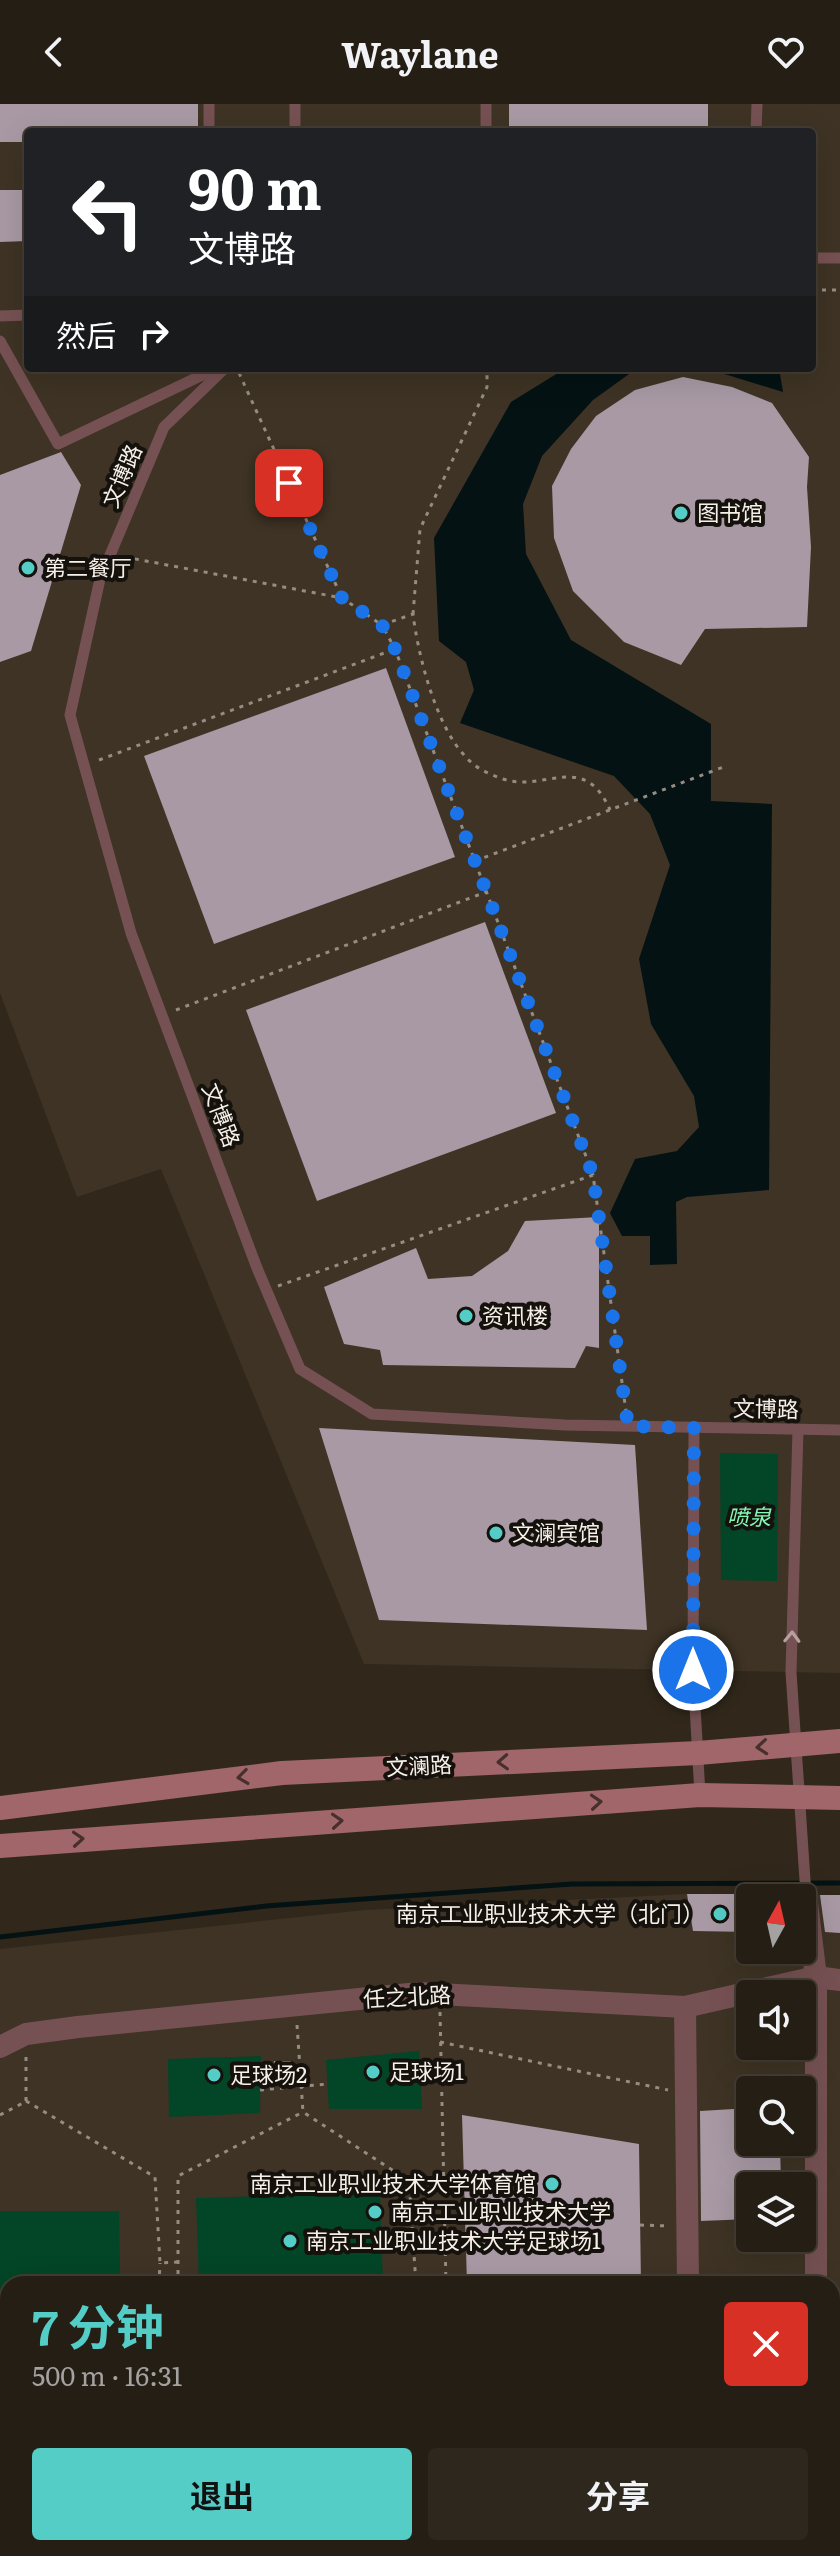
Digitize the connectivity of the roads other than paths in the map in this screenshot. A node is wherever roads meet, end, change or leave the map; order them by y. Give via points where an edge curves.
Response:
1 (209, 104) edge
2 (295, 104) edge
3 (486, 104) edge
4 (757, 104) edge
5 (209, 128) edge
6 (295, 128) edge
7 (486, 128) edge
8 (756, 128) edge
9 (816, 258) edge
10 (840, 258) edge
11 (24, 315) edge
12 (0, 316) edge
13 (0, 341) edge
14 (209, 372) edge
15 (221, 372) edge
16 (694, 1428) junction
17 (798, 1430) junction
18 (840, 1430) edge
19 (840, 1741) edge
20 (798, 1744) junction
21 (698, 1753) junction
22 (700, 1795) junction
23 (800, 1798) junction
24 (840, 1798) edge
25 (0, 1808) edge
26 (0, 1846) edge
27 (805, 1884) edge
28 (814, 1964) edge
29 (816, 1977) junction
30 (840, 1980) edge
31 (685, 2007) junction
32 (0, 2047) edge
33 (688, 2276) edge
34 (816, 2276) edge

1 - 5 lane
2 - 6 lane
3 - 7 lane
4 - 8 lane
9 - 10 lane
11 - 12 lane
13 - 14 lane via 58,444
15 - 16 lane, 文博路 via 164,427 100,579 70,715 131,933 300,1369 372,1414
16 - 17 lane, 文博路
16 - 21 lane
17 - 18 lane, 文博路
20 -> 17 lane via 791,1672
19 - 20 main road, 文澜路
20 -> 21 main road, 文澜路
20 - 23 lane
21 - 22 lane
21 -> 25 main road, 文澜路 via 282,1773
22 - 23 main road
26 -> 22 main road
23 - 24 main road
23 - 27 lane
28 - 29 street
29 - 30 street
29 - 31 street, 任之北路
29 - 34 street
31 - 32 street, 任之北路 via 440,1993 26,2034
31 - 33 street

